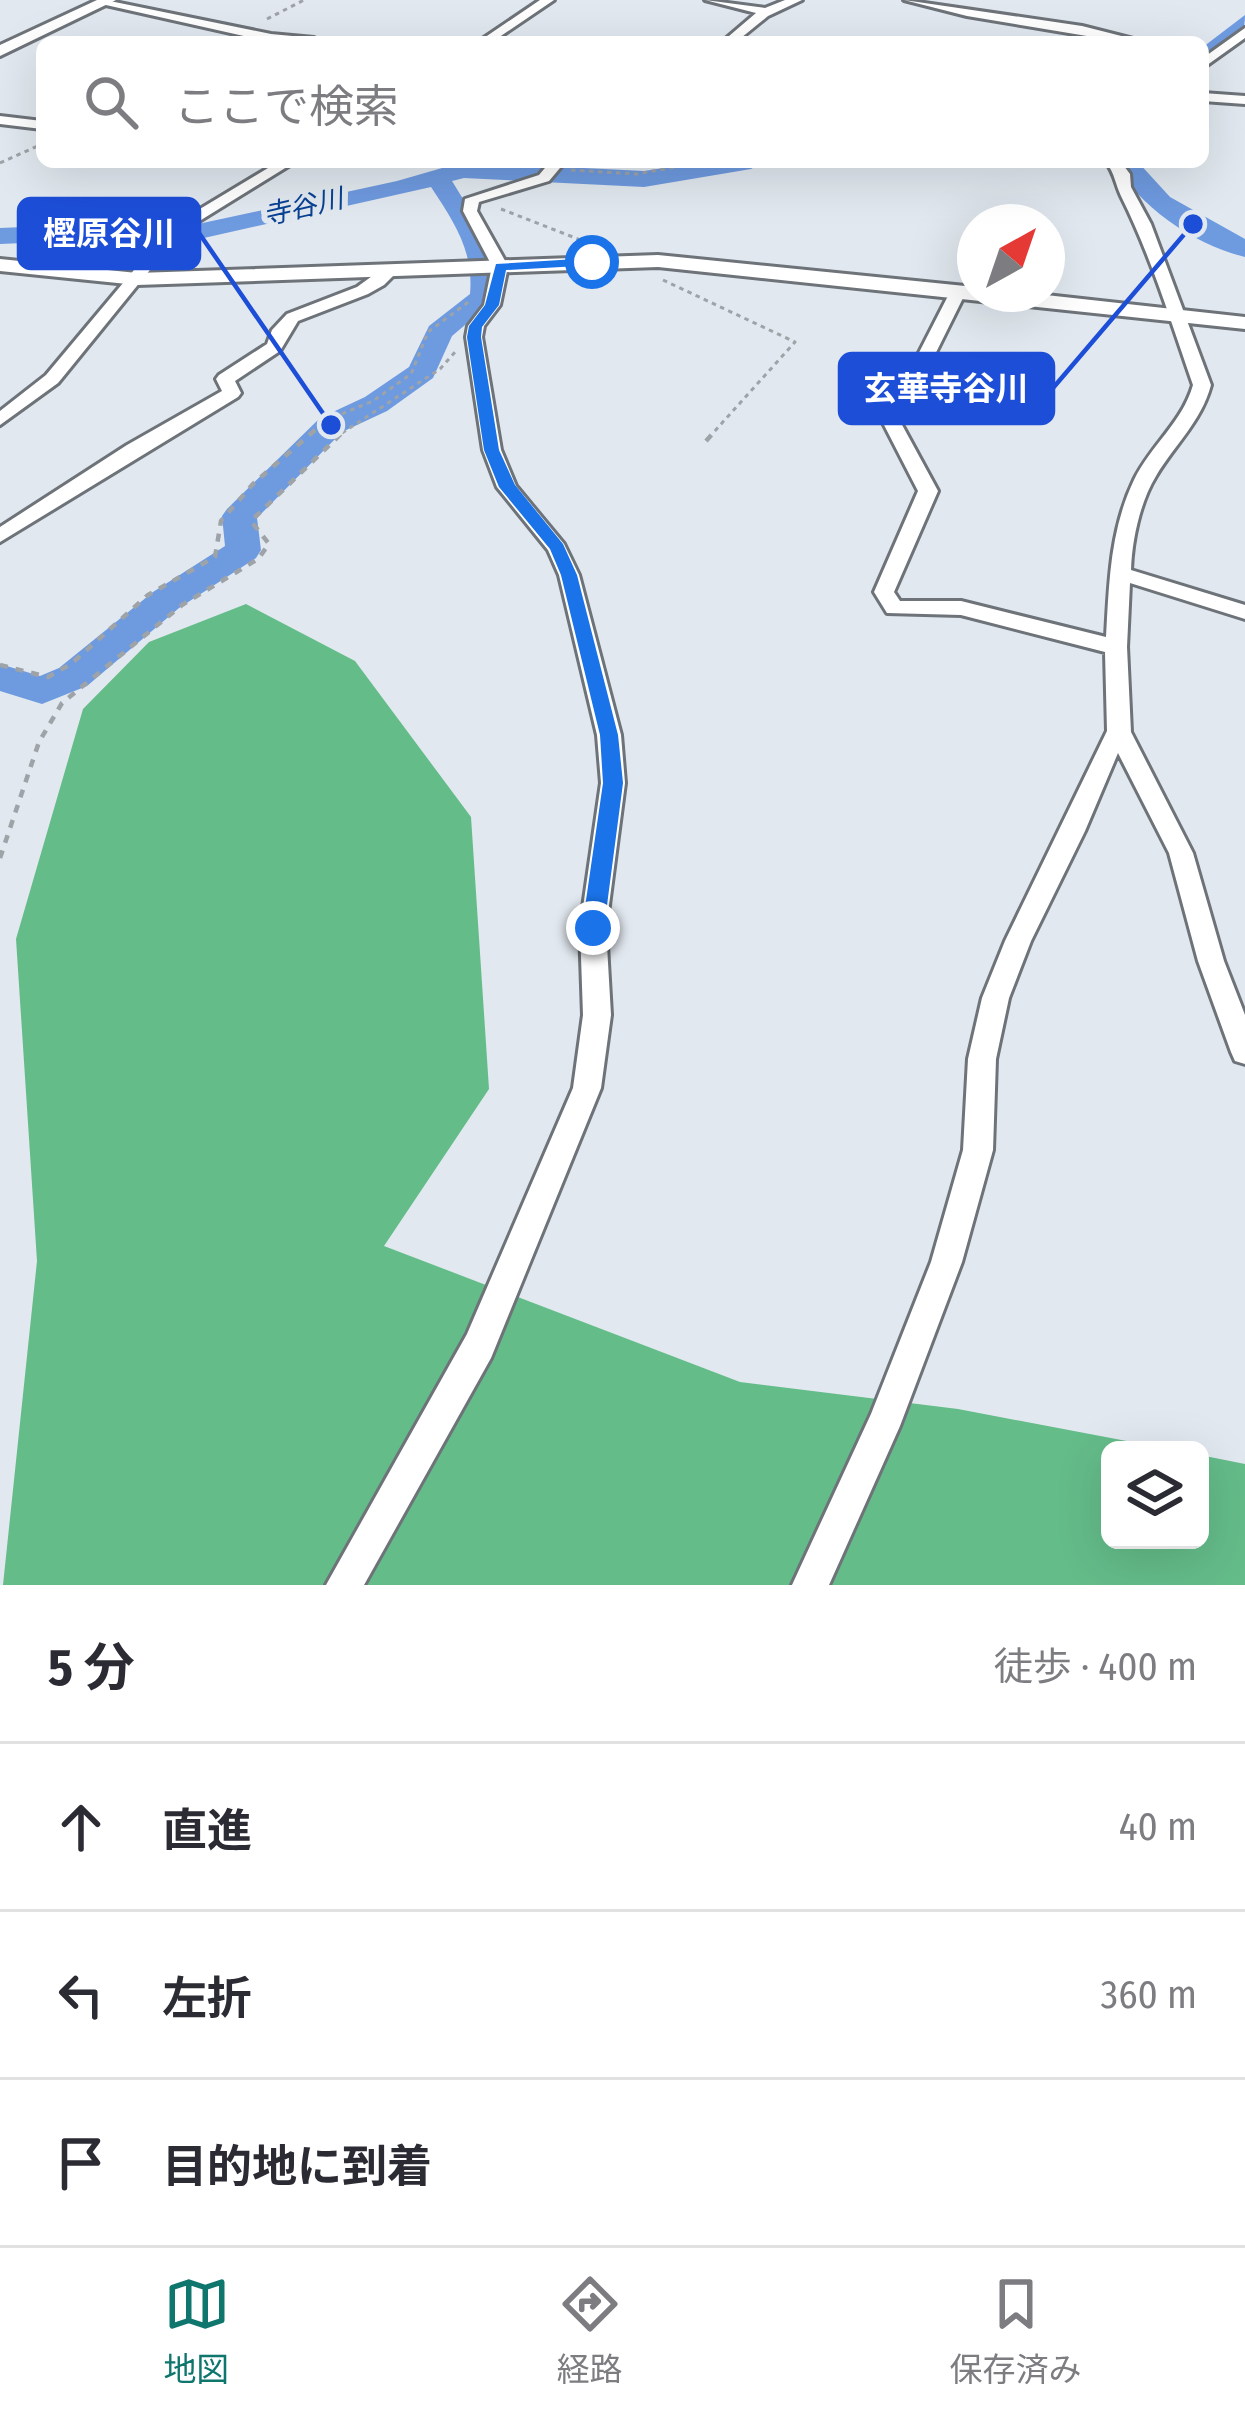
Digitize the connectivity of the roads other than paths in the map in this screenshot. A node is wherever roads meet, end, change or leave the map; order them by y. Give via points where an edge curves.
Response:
1 (548, 0) edge
2 (711, 0) edge
3 (796, 0) edge
4 (910, 0) edge
5 (107, 1) edge
6 (768, 11) junction
7 (1245, 32) edge
8 (255, 36) edge
9 (493, 36) edge
10 (736, 36) edge
11 (1112, 36) edge
12 (0, 51) edge
13 (1209, 59) edge
14 (1209, 97) edge
15 (1245, 100) edge
16 (0, 120) edge
17 (36, 124) edge
18 (278, 168) edge
19 (1126, 168) edge
20 (552, 170) edge
21 (0, 266) edge
22 (489, 267) junction
23 (392, 269) junction
24 (136, 279) junction
25 (957, 291) edge
26 (1065, 304) edge
27 (959, 312) edge
28 (1175, 316) junction
29 (1245, 323) edge
30 (0, 420) edge
31 (0, 536) edge
32 (1122, 574) junction
33 (1245, 612) edge
34 (1116, 647) junction
35 (1119, 732) junction
36 (1245, 1052) edge
37 (344, 1585) edge
38 (810, 1585) edge

1 - 9 street
2 - 6 street
3 - 6 street
4 - 11 street
5 - 8 street
5 - 12 street
6 - 10 street
7 - 13 street
14 - 15 street
16 - 17 street
18 - 24 street via 175,230
19 - 28 street via 1124,188
20 - 22 street via 472,200
21 - 24 street
22 - 23 street
22 - 25 street via 710,264
22 - 37 street via 492,305 475,329 492,450 507,487 569,575 609,735 613,783 593,928 597,1015 587,1088 479,1346
23 - 24 street
23 - 31 street via 380,286 298,312 278,329 274,347 225,379 232,393
24 - 30 street via 52,379
26 - 28 street
27 - 34 street via 892,423 928,491 884,592 894,608 961,608
28 - 29 street
28 - 32 street via 1202,385 1195,410 1134,502
32 - 33 street
32 - 34 street
34 - 35 street
35 - 36 street via 1181,853
35 - 38 street via 1097,762 998,991 982,1058 980,1146 926,1318

